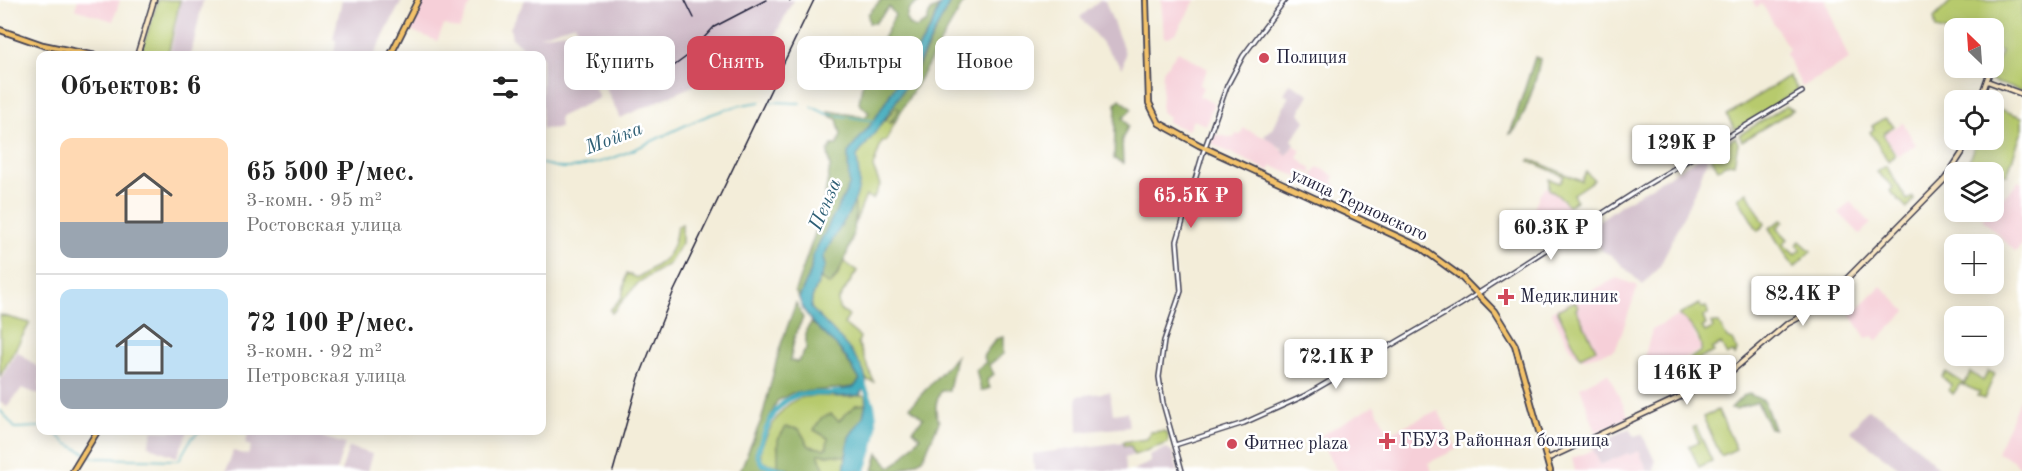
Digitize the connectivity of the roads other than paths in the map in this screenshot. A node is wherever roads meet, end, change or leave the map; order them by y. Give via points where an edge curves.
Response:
1 (154, 0) edge
2 (418, 0) edge
3 (1146, 0) edge
4 (1285, 0) edge
5 (0, 30) edge
6 (72, 51) edge
7 (139, 51) edge
8 (392, 51) edge
9 (1988, 78) edge
10 (1987, 81) junction
11 (1984, 90) edge
12 (1802, 92) dead end
13 (2022, 94) edge
14 (1205, 147) junction
15 (1963, 150) edge
16 (1479, 293) junction
17 (95, 435) edge
18 (1175, 445) junction
19 (1547, 459) junction
20 (73, 471) edge
21 (1182, 471) edge
22 (1550, 471) edge

1 - 7 main road
2 - 8 main road
3 - 14 main road, улица Терновского via 1152,113 1168,130
4 - 14 street via 1235,69
5 - 6 main road
9 - 10 main road
10 - 11 main road
10 - 13 main road
12 - 16 street
14 - 16 main road, улица Терновского via 1420,247
14 - 18 street via 1177,241 1181,291 1164,341 1159,377
15 - 19 main road via 1945,179 1815,310 1788,324 1734,370
16 - 18 street via 1280,409
16 - 19 main road, улица Терновского via 1515,345
17 - 20 main road
18 - 21 street
19 - 22 main road, улица Терновского

